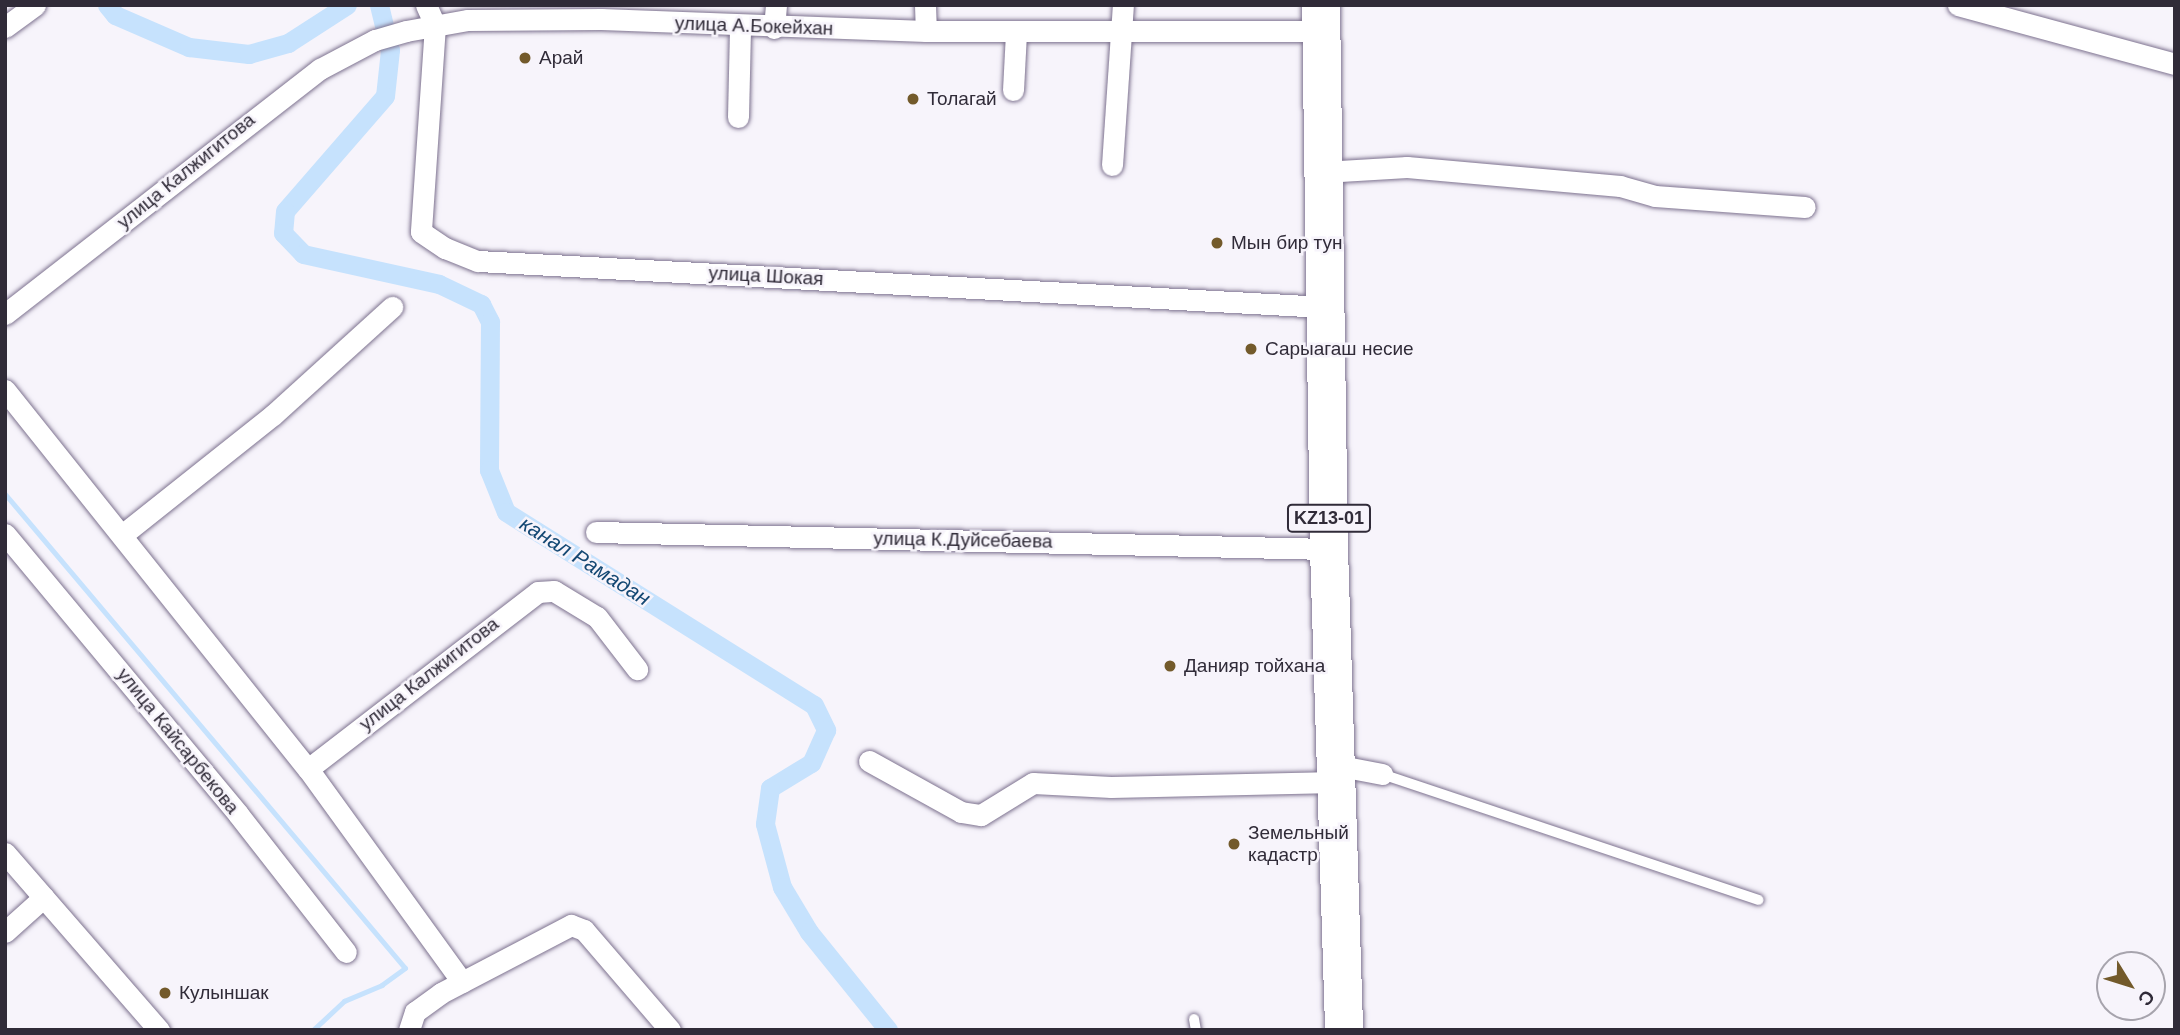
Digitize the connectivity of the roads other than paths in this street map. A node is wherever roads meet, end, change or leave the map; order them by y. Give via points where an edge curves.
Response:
1 (35, 5) edge
2 (426, 5) edge
3 (776, 5) edge
4 (925, 5) edge
5 (1123, 5) edge
6 (1958, 5) edge
7 (602, 12) edge
8 (1321, 18) edge
9 (436, 26) junction
10 (740, 26) junction
11 (5, 27) edge
12 (774, 28) junction
13 (926, 31) junction
14 (1016, 32) junction
15 (1123, 32) junction
16 (375, 40) joint
17 (2175, 64) edge
18 (1013, 90) dead end
19 (738, 117) dead end
20 (1112, 165) dead end
21 (1324, 172) junction
22 (1805, 207) dead end
23 (392, 307) dead end
24 (1324, 307) junction
25 (5, 314) edge
26 (5, 390) edge
27 (596, 532) dead end
28 (5, 534) edge
29 (122, 535) junction
30 (1329, 549) junction
31 (637, 669) dead end
32 (869, 761) dead end
33 (308, 769) junction
34 (1336, 774) junction
35 (1382, 775) joint
36 (5, 853) edge
37 (44, 897) junction
38 (1759, 900) dead end
39 (5, 932) edge
40 (346, 952) dead end
41 (462, 982) junction
42 (159, 1030) edge
43 (409, 1030) edge
44 (670, 1030) edge
45 (1344, 1030) edge

1 - 11 street
2 - 9 street
3 - 12 street
4 - 13 street
5 - 15 street
6 - 17 street
7 - 9 street, улица А.Бокейхан
7 - 10 street, улица А.Бокейхан
8 - 15 street, улица А.Бокейхан
8 - 21 highway, KZ13-01
9 - 16 street, улица А.Бокейхан
9 - 24 street, улица Шокая via 421,232 478,261
10 - 12 street, улица А.Бокейхан
10 - 19 street
12 - 13 street, улица А.Бокейхан
13 - 14 street, улица А.Бокейхан
14 - 15 street, улица А.Бокейхан
14 - 18 street
15 - 20 street
16 - 25 street, улица Калжигитова via 320,69 242,125
21 - 22 street via 1407,167 1620,186 1655,197
21 - 24 highway, KZ13-01
23 - 29 street via 273,415
24 - 30 highway, KZ13-01
26 - 29 street
27 - 30 street, улица К.Дуйсебаева
28 - 40 street, улица Кайсарбекова via 238,814
29 - 33 street
30 - 34 highway, KZ13-01
31 - 33 street, улица Калжигитова via 597,617 554,591 524,598
32 - 34 street via 961,812 981,815 1033,783 1111,787
33 - 41 street
34 - 35 street
34 - 45 highway, KZ13-01
35 - 38 lane
36 - 37 street
37 - 39 street
37 - 42 street
41 - 43 street via 415,1012
41 - 44 street via 571,925 579,927

